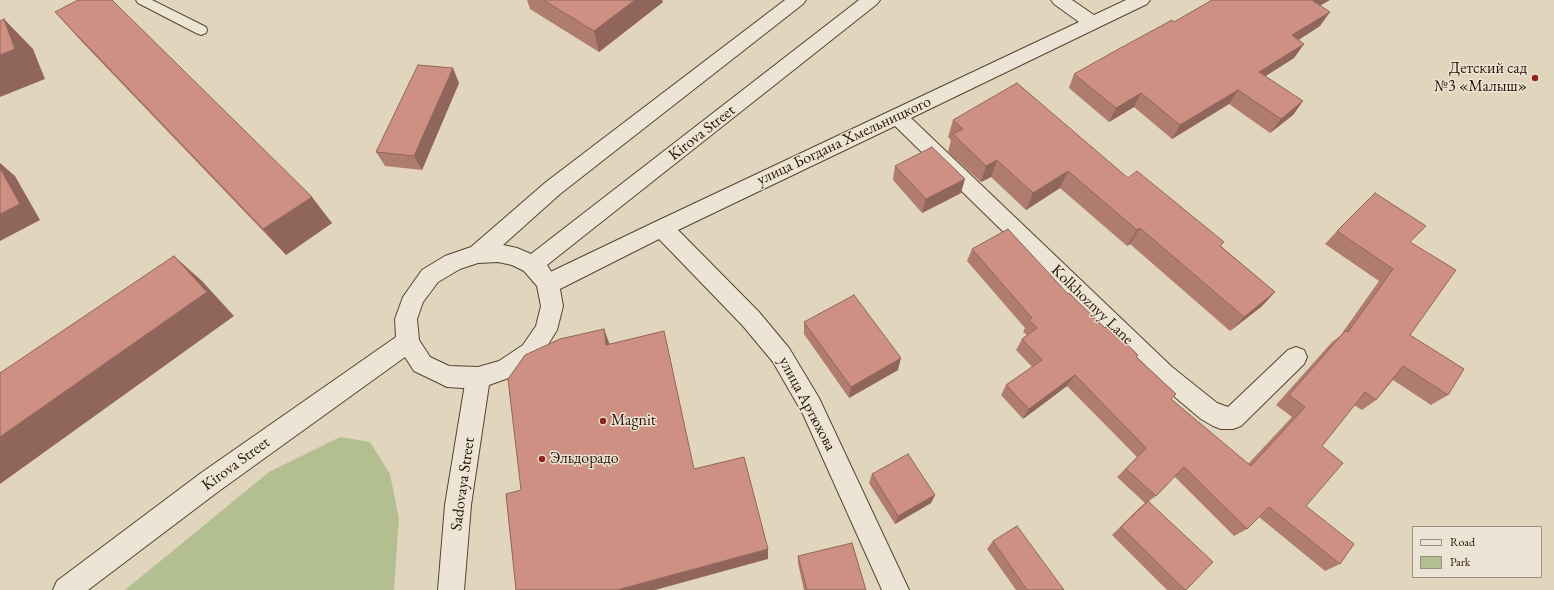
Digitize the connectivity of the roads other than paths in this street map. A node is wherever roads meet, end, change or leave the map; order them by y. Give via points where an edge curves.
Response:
1 (142, 0) edge
2 (798, 0) edge
3 (871, 0) edge
4 (1060, 0) edge
5 (1141, 0) edge
6 (1092, 23) junction
7 (201, 30) dead end
8 (897, 116) junction
9 (662, 228) junction
10 (478, 254) junction
11 (532, 265) junction
12 (548, 284) junction
13 (408, 342) junction
14 (1296, 358) dead end
15 (478, 378) junction
16 (66, 590) edge
17 (451, 590) edge
18 (896, 590) edge

1 - 7 lane
2 - 10 street via 553,188
3 - 11 street, Kirova Street
4 - 6 street
5 - 6 street, улица Богдана Хмельницкого
6 - 8 street, улица Богдана Хмельницкого
8 - 9 street, улица Богдана Хмельницкого
8 - 14 street, Kolkhoznyy Lane via 1164,374 1209,411 1221,418 1233,418
9 - 12 street, улица Богдана Хмельницкого
9 - 18 street, улица Артюхова via 751,319 781,355 811,406
10 - 11 street via 510,255
10 - 13 street via 453,262 430,276 414,297 406,319
11 - 12 street
12 - 15 street via 552,306 546,330 531,352 506,369
13 - 15 street via 422,364 447,376
13 - 16 street, Kirova Street via 210,482
15 - 17 street, Sadovaya Street via 458,505

